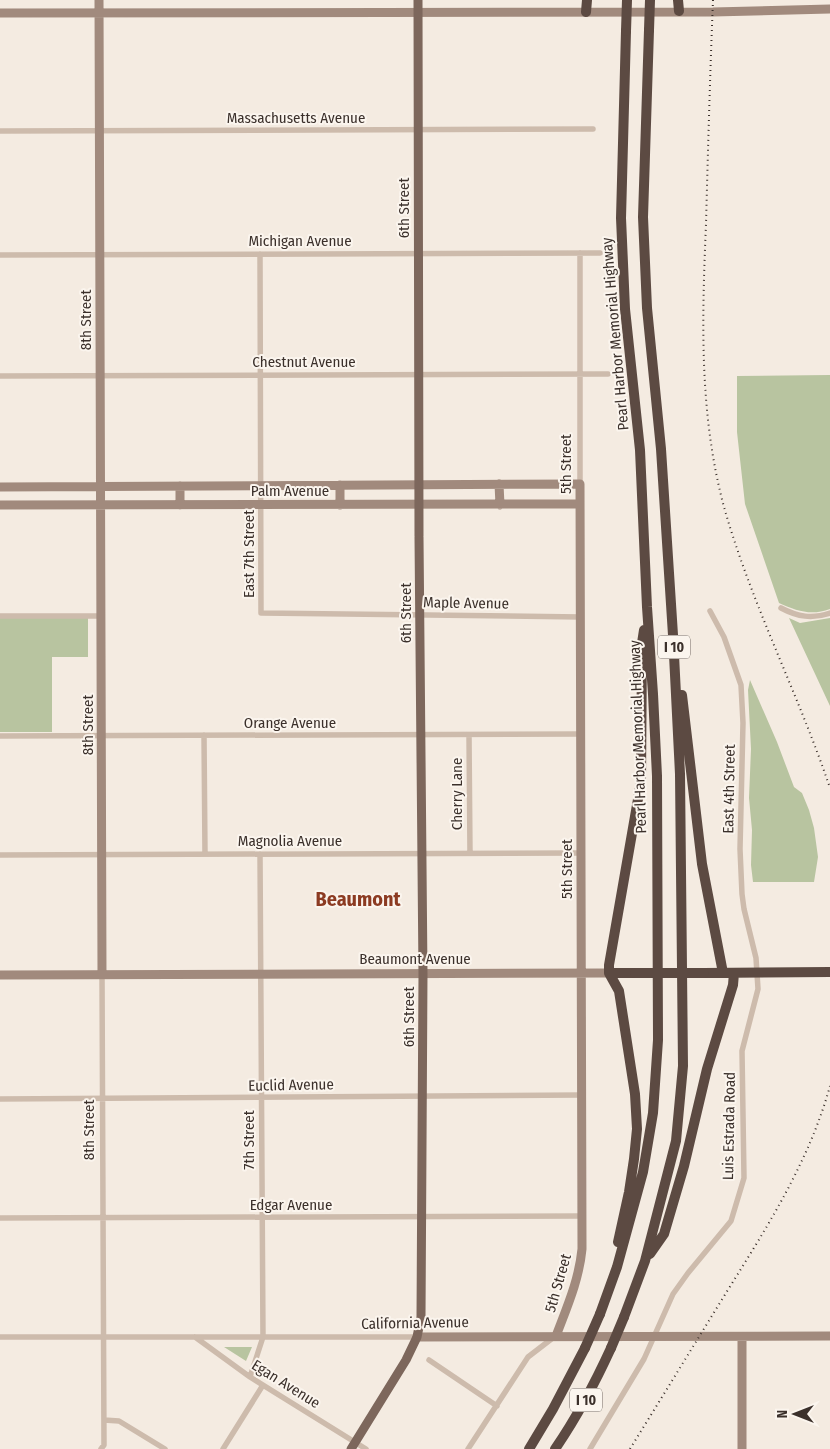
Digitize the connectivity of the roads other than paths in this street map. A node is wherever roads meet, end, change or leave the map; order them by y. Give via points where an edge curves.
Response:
1 (99, 0) edge
2 (418, 0) edge
3 (587, 0) edge
4 (627, 0) edge
5 (650, 0) edge
6 (678, 0) edge
7 (830, 9) edge
8 (679, 11) junction
9 (418, 12) junction
10 (586, 12) junction
11 (0, 13) edge
12 (99, 13) junction
13 (593, 129) dead end
14 (418, 130) junction
15 (0, 131) edge
16 (99, 131) junction
17 (580, 253) junction
18 (600, 253) dead end
19 (100, 254) junction
20 (260, 254) junction
21 (418, 254) junction
22 (0, 255) edge
23 (580, 374) junction
24 (608, 374) dead end
25 (100, 375) junction
26 (260, 375) junction
27 (418, 375) junction
28 (0, 376) edge
29 (500, 484) junction
30 (580, 484) junction
31 (340, 485) junction
32 (419, 485) junction
33 (100, 486) junction
34 (180, 486) junction
35 (261, 486) junction
36 (0, 487) edge
37 (21, 487) junction
38 (580, 504) junction
39 (0, 505) edge
40 (21, 505) junction
41 (101, 505) junction
42 (180, 505) junction
43 (261, 505) junction
44 (340, 505) junction
45 (500, 505) junction
46 (419, 506) junction
47 (647, 607) junction
48 (781, 608) dead end
49 (710, 611) dead end
50 (261, 613) joint
51 (830, 613) edge
52 (420, 615) junction
53 (0, 616) edge
54 (101, 616) junction
55 (580, 617) junction
56 (674, 635) junction
57 (420, 734) junction
58 (581, 734) junction
59 (102, 735) junction
60 (204, 735) junction
61 (469, 735) junction
62 (0, 736) edge
63 (581, 853) junction
64 (205, 854) junction
65 (260, 854) junction
66 (421, 854) junction
67 (470, 854) junction
68 (0, 855) edge
69 (102, 855) junction
70 (757, 972) junction
71 (829, 972) edge
72 (609, 973) junction
73 (729, 973) junction
74 (102, 974) junction
75 (261, 974) junction
76 (423, 974) junction
77 (581, 974) junction
78 (0, 975) edge
79 (422, 1096) junction
80 (581, 1096) junction
81 (103, 1098) junction
82 (262, 1098) junction
83 (0, 1099) edge
84 (582, 1216) junction
85 (262, 1217) junction
86 (422, 1217) junction
87 (0, 1218) edge
88 (103, 1218) junction
89 (645, 1261) junction
90 (604, 1303) junction
91 (417, 1336) junction
92 (556, 1336) junction
93 (830, 1336) edge
94 (0, 1337) edge
95 (104, 1337) junction
96 (195, 1337) junction
97 (263, 1337) junction
98 (655, 1337) junction
99 (742, 1337) junction
100 (429, 1360) dead end
101 (250, 1377) junction
102 (263, 1385) junction
103 (497, 1406) junction
104 (104, 1420) junction
105 (353, 1446) edge
106 (101, 1449) edge
107 (165, 1449) edge
108 (223, 1449) edge
109 (366, 1449) edge
110 (468, 1449) edge
111 (529, 1449) edge
112 (556, 1449) edge
113 (590, 1449) edge
114 (742, 1449) edge

1 - 12 street, 8th Street
2 - 9 main road, 6th Street
3 - 10 highway
4 - 47 highway, Pearl Harbor Memorial Highway / I 10, bridge via 621,218 625,309 640,450
5 - 56 highway, I 10, bridge via 643,217 647,308
6 - 8 highway
7 - 8 street
8 - 10 street
9 - 10 street
9 - 12 street
9 - 14 main road, 6th Street
11 - 12 street
12 - 16 street, 8th Street
13 - 14 street, Massachusetts Avenue
14 - 16 street, Massachusetts Avenue
14 - 21 main road, 6th Street
15 - 16 street, Massachusetts Avenue
16 - 19 street, 8th Street
17 - 18 street, Michigan Avenue
17 - 21 street, Michigan Avenue
17 - 23 street, 5th Street
19 - 20 street, Michigan Avenue
19 - 22 street, Michigan Avenue
19 - 25 street, 8th Street
20 - 21 street, Michigan Avenue
20 - 26 street, East 7th Street
21 - 27 main road, 6th Street
23 - 24 street, Chestnut Avenue
23 - 27 street, Chestnut Avenue
23 - 30 street, 5th Street
25 - 26 street, Chestnut Avenue
25 - 28 street, Chestnut Avenue
25 - 33 street, 8th Street
26 - 27 street, Chestnut Avenue
26 - 35 street, East 7th Street
27 - 32 main road, 6th Street
29 - 30 street, Palm Avenue
29 - 32 street, Palm Avenue
29 - 45 street
30 - 38 street, 5th Street
31 - 32 street, Palm Avenue
31 - 35 street, Palm Avenue
31 - 44 street
32 - 46 main road, 6th Street
33 - 34 street, Palm Avenue
33 - 37 street, Palm Avenue
33 - 41 street, 8th Street
34 - 35 street, Palm Avenue
34 - 42 street
35 - 43 street, East 7th Street
36 - 37 street, Palm Avenue
37 - 40 street
38 - 45 street, Palm Avenue
38 - 55 street, 5th Street
39 - 40 street, Palm Avenue
40 - 41 street, Palm Avenue
41 - 42 street, Palm Avenue
41 - 54 street, 8th Street
42 - 43 street, Palm Avenue
43 - 44 street, Palm Avenue
43 - 50 street, East 7th Street
44 - 46 street, Palm Avenue
45 - 46 street, Palm Avenue
46 - 52 main road, 6th Street
47 - 72 highway via 642,643 641,782
47 - 90 highway, Pearl Harbor Memorial Highway / I 10 via 656,776 658,1040 643,1172
48 - 51 street via 800,616
49 - 70 street, East 4th Street via 724,637 741,685 742,894
50 - 52 street, Maple Avenue
52 - 55 street, Maple Avenue
52 - 57 main road, 6th Street
53 - 54 street
54 - 59 street, 8th Street
55 - 58 street, 5th Street
56 - 73 highway via 702,864
56 - 89 highway, I 10 via 680,774 683,1066 676,1141
57 - 60 street, Orange Avenue
57 - 61 street, Orange Avenue
57 - 66 main road, 6th Street
58 - 61 street, Orange Avenue
58 - 63 street, 5th Street
59 - 60 street, Orange Avenue
59 - 62 street, Orange Avenue
59 - 69 street, 8th Street
60 - 64 street
61 - 67 street, Cherry Lane
63 - 67 street, Magnolia Avenue
63 - 77 street, 5th Street
64 - 65 street, Magnolia Avenue
64 - 69 street, Magnolia Avenue
65 - 66 street, Magnolia Avenue
65 - 75 street, 7th Street
66 - 67 street, Magnolia Avenue
66 - 76 main road, 6th Street
68 - 69 street, Magnolia Avenue
69 - 74 street, 8th Street
70 - 71 highway, Beaumont Avenue
70 - 73 highway, Beaumont Avenue
70 - 98 street, Luis Estrada Road via 758,989 742,1051 744,1178 731,1220 673,1294
72 - 73 highway, Beaumont Avenue, bridge
72 - 77 street, Beaumont Avenue
72 - 90 highway via 619,991 637,1128 629,1192
73 - 89 highway via 733,985 705,1077 684,1166 664,1234
74 - 75 street, Beaumont Avenue
74 - 78 street, Beaumont Avenue
74 - 81 street, 8th Street
75 - 76 street, Beaumont Avenue
75 - 82 street, 7th Street
76 - 77 street, Beaumont Avenue
76 - 79 main road, 6th Street
77 - 80 street, 5th Street
79 - 80 street, Euclid Avenue
79 - 82 street, Euclid Avenue
79 - 86 main road, 6th Street
80 - 84 street, 5th Street
81 - 82 street, Euclid Avenue
81 - 83 street, Euclid Avenue
81 - 88 street, 8th Street
82 - 85 street, 7th Street
84 - 86 street, Edgar Avenue
84 - 92 street, 5th Street via 580,1268
85 - 86 street, Edgar Avenue
85 - 88 street, Edgar Avenue
85 - 97 street, 7th Street
86 - 91 main road, 6th Street via 422,1310
87 - 88 street, Edgar Avenue
88 - 95 street, 8th Street
89 - 112 highway, I 10, bridge via 594,1386
90 - 111 highway, Pearl Harbor Memorial Highway / I 10, bridge via 585,1348
91 - 92 street, California Avenue
91 - 97 street, California Avenue
91 - 105 main road, 6th Street via 406,1360
92 - 98 street, California Avenue
92 - 103 street, 5th Street via 528,1357
93 - 99 street, California Avenue
94 - 95 street, California Avenue
95 - 96 street, California Avenue
95 - 104 street, 8th Street
96 - 97 street, California Avenue
96 - 101 street, Egan Avenue
97 - 101 street, 7th Street
98 - 99 street, California Avenue
98 - 113 street, Luis Estrada Road
99 - 114 street
100 - 103 street
101 - 102 street, Egan Avenue
102 - 105 street, Egan Avenue
102 - 108 street
103 - 110 street, 5th Street
104 - 106 street, 8th Street via 104,1445
104 - 107 street via 119,1421
105 - 109 street, Egan Avenue

